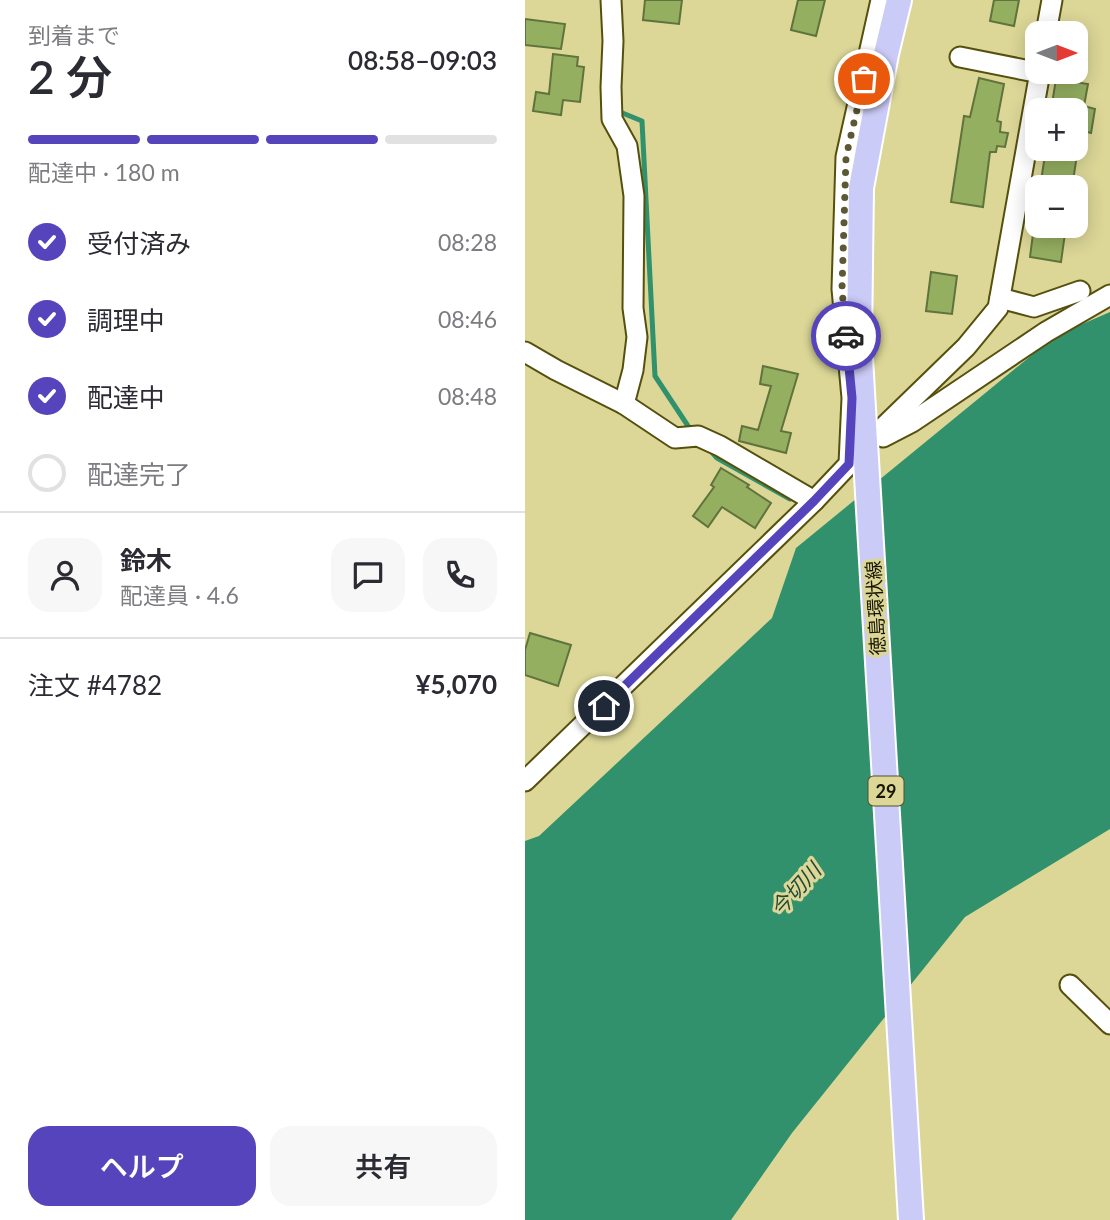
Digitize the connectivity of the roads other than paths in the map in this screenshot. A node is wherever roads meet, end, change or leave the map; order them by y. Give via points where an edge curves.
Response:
1 (611, 0) edge
2 (881, 0) edge
3 (899, 0) edge
4 (1052, 0) edge
5 (1048, 21) edge
6 (960, 57) dead end
7 (1025, 69) edge
8 (1038, 84) edge
9 (1080, 291) dead end
10 (1110, 295) edge
11 (1000, 298) junction
12 (525, 352) edge
13 (624, 404) junction
14 (865, 445) junction
15 (814, 501) junction
16 (525, 781) edge
17 (1070, 985) dead end
18 (1110, 1024) edge
19 (911, 1220) edge

1 - 13 street via 612,119 627,146 634,196 637,337
2 - 15 street via 846,157 842,289 852,398 849,464
3 - 14 main road, 徳島環状線 / 29 via 861,188 859,341
4 - 5 street
6 - 7 street
8 - 11 street
9 - 11 street via 1034,307
10 - 14 street via 912,422
11 - 14 street via 998,308 966,347
12 - 13 street
13 - 15 street via 675,438 698,436
14 - 19 main road, 徳島環状線 / 29
15 - 16 street
17 - 18 street

